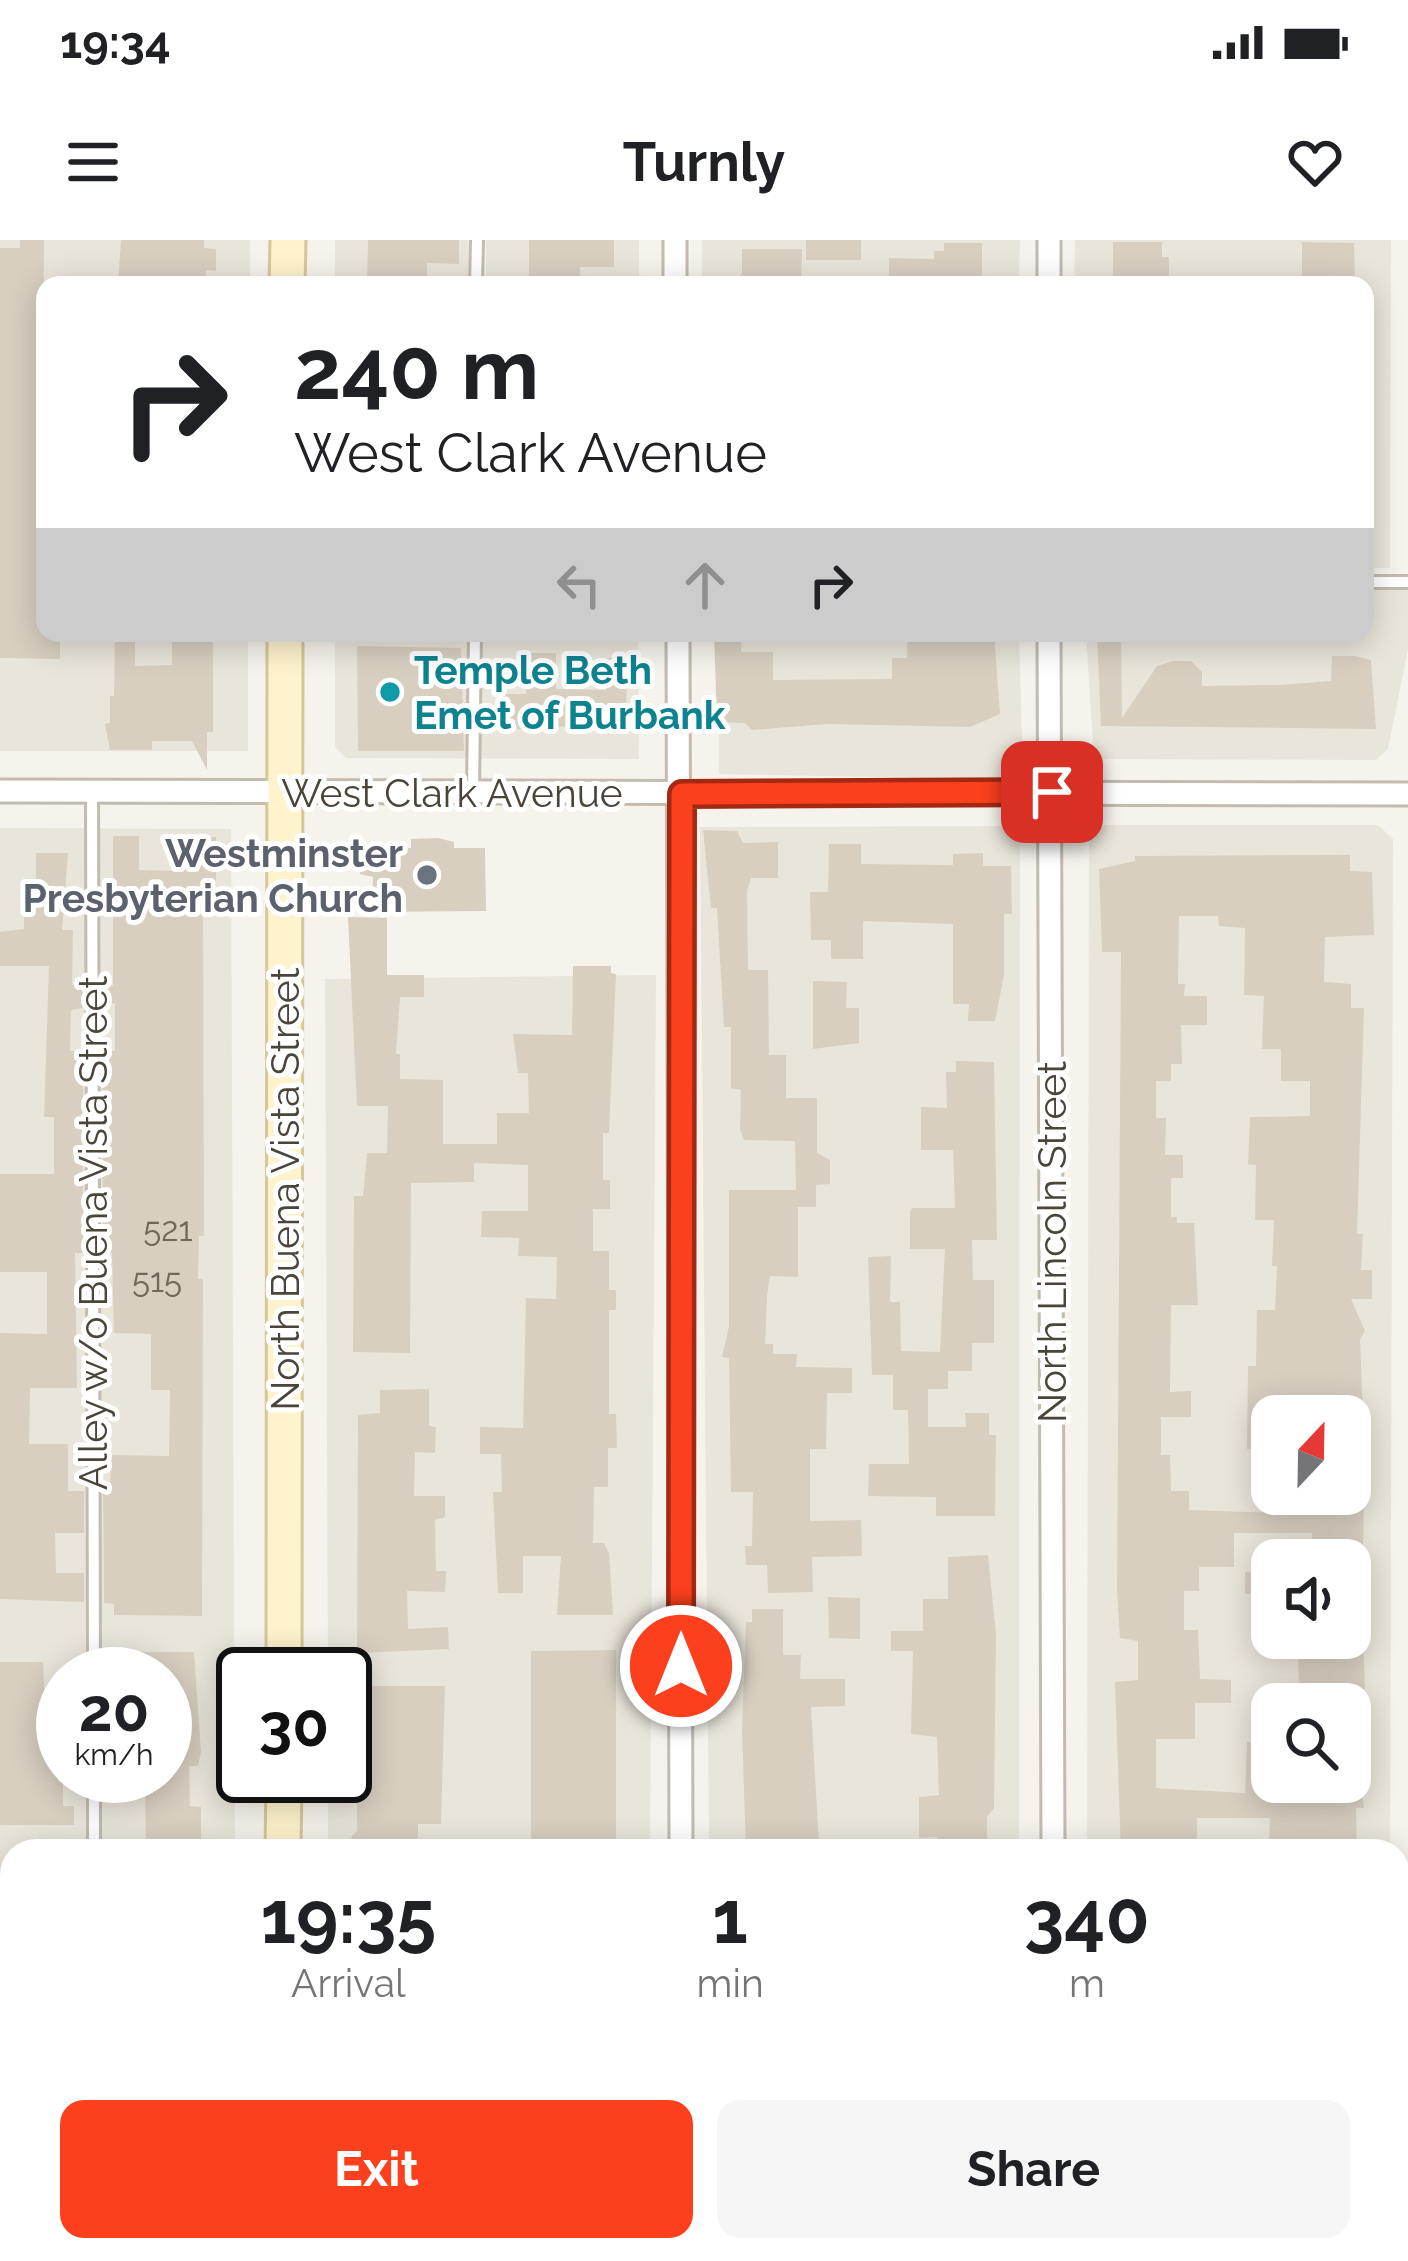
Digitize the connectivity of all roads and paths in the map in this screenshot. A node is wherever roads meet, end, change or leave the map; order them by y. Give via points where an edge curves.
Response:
1 (288, 240) edge
2 (476, 240) edge
3 (675, 240) edge
4 (1049, 240) edge
5 (287, 276) edge
6 (476, 276) edge
7 (675, 276) edge
8 (1049, 276) edge
9 (1374, 582) edge
10 (1408, 582) edge
11 (285, 642) edge
12 (475, 642) edge
13 (678, 642) edge
14 (1049, 642) edge
15 (0, 791) edge
16 (92, 792) junction
17 (283, 792) junction
18 (1052, 792) junction
19 (473, 794) junction
20 (682, 794) junction
21 (1408, 794) edge
22 (94, 1647) edge
23 (284, 1647) edge
24 (94, 1803) edge
25 (284, 1803) edge
26 (94, 1839) edge
27 (283, 1839) edge
28 (681, 1839) edge
29 (1053, 1839) edge

1 - 5 main road
2 - 6 lane
3 - 7 street
4 - 8 street
9 - 10 lane
11 - 17 main road, North Buena Vista Street
12 - 19 lane
13 - 20 street
14 - 18 street, North Lincoln Street
15 - 16 street, West Clark Avenue
16 - 17 street, West Clark Avenue
16 - 22 lane, Alley w/o Buena Vista Street
17 - 19 street, West Clark Avenue
17 - 23 main road, North Buena Vista Street
18 - 20 street, West Clark Avenue
18 - 21 street, West Clark Avenue
18 - 29 street, North Lincoln Street
19 - 20 street, West Clark Avenue
20 - 28 street
24 - 26 lane
25 - 27 main road

